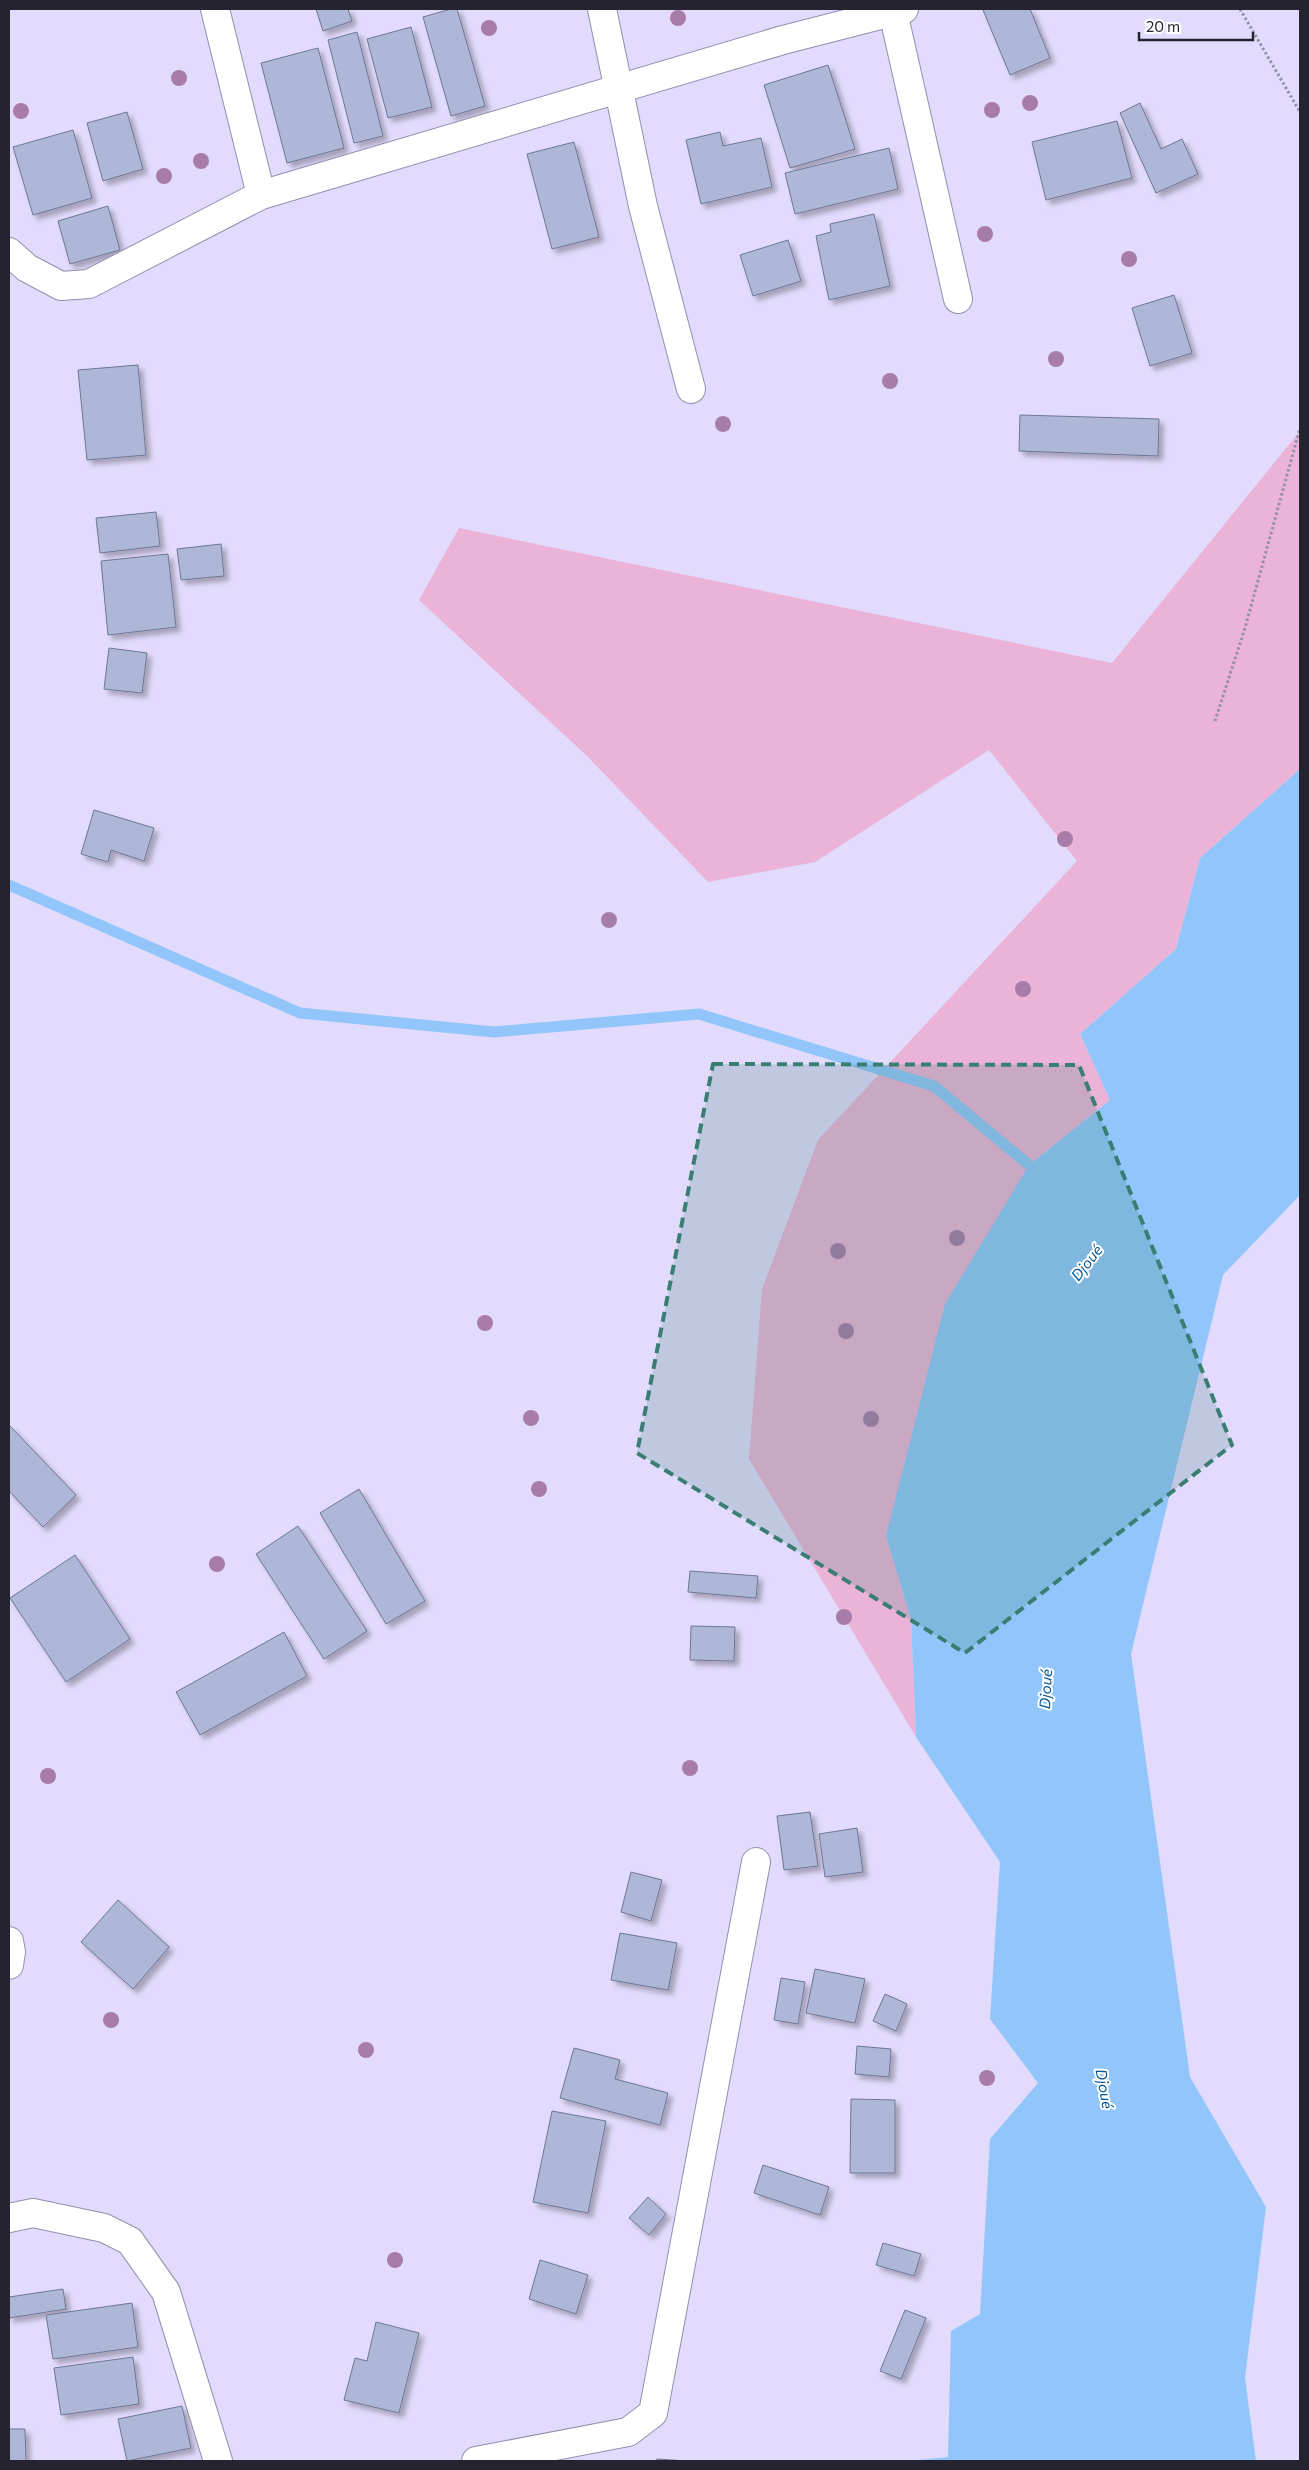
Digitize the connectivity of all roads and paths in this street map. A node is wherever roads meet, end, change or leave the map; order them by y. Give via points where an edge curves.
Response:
1 (215, 9) edge
2 (602, 9) edge
3 (1240, 9) edge
4 (899, 11) edge
5 (617, 90) junction
6 (1300, 112) edge
7 (261, 195) junction
8 (9, 252) edge
9 (958, 299) dead end
10 (691, 389) dead end
11 (1300, 428) edge
12 (1215, 721) dead end
13 (756, 1862) dead end
14 (9, 1940) edge
15 (9, 1966) edge
16 (9, 2218) edge
17 (218, 2461) edge
18 (476, 2461) edge

1 - 7 street
2 - 5 street
3 - 6 path
4 - 5 street via 783,40
4 - 9 street
5 - 7 street
5 - 10 street via 643,206
7 - 8 street via 90,284 60,286 26,268
11 - 12 path via 1245,628
13 - 18 street via 653,2413 628,2432
14 - 15 street
16 - 17 street via 33,2213 104,2228 130,2241 166,2292

